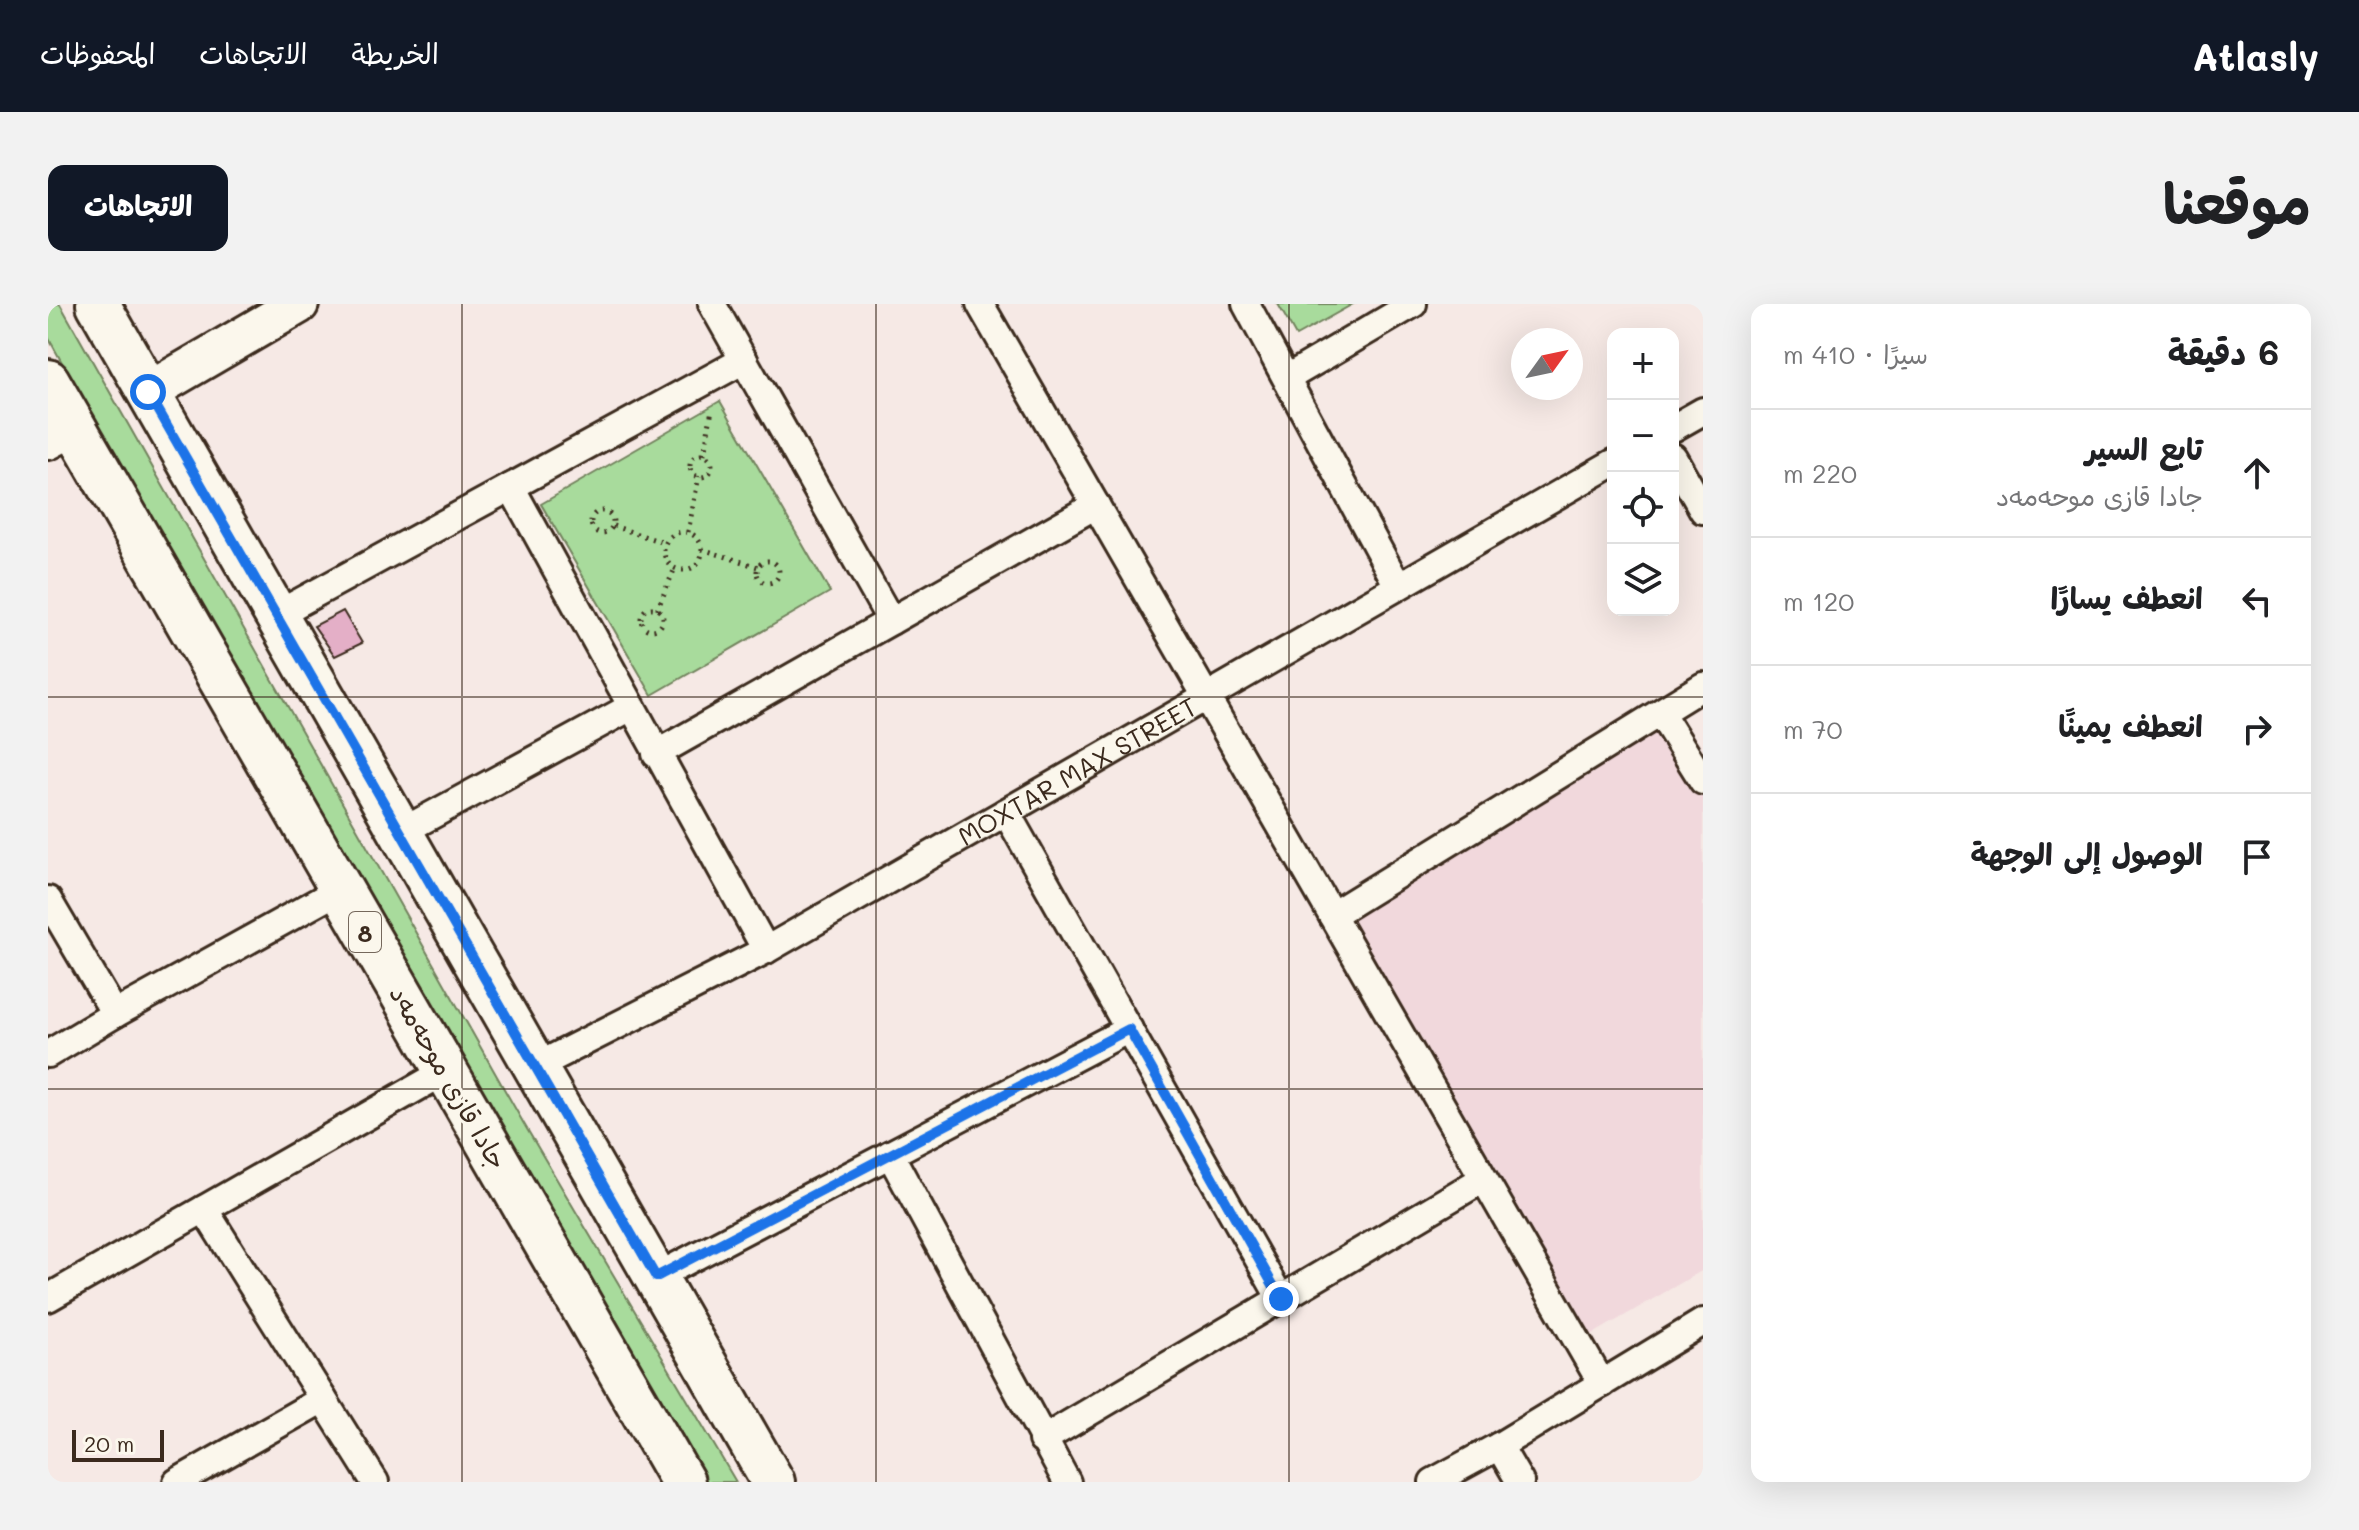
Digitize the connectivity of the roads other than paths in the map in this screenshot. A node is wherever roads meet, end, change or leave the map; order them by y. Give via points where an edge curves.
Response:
1 (98, 304) edge
2 (299, 304) edge
3 (712, 304) edge
4 (980, 304) edge
5 (1246, 304) edge
6 (1413, 304) edge
7 (744, 360) junction
8 (1287, 378) junction
9 (48, 381) edge
10 (148, 392) junction
11 (1703, 411) edge
12 (1679, 425) edge
13 (61, 433) edge
14 (1607, 466) edge
15 (1679, 468) edge
16 (511, 487) junction
17 (1096, 505) junction
18 (1703, 510) edge
19 (1398, 586) junction
20 (276, 615) junction
21 (891, 621) junction
22 (1703, 686) edge
23 (1206, 697) junction
24 (631, 707) junction
25 (1661, 714) junction
26 (656, 754) junction
27 (1703, 781) edge
28 (1006, 812) junction
29 (401, 832) junction
30 (341, 889) junction
31 (48, 900) edge
32 (1332, 915) junction
33 (766, 950) junction
34 (115, 1014) junction
35 (1129, 1029) junction
36 (48, 1054) edge
37 (535, 1067) junction
38 (446, 1071) junction
39 (890, 1154) junction
40 (1483, 1179) junction
41 (204, 1209) junction
42 (656, 1277) junction
43 (48, 1298) edge
44 (1281, 1299) junction
45 (1703, 1322) edge
46 (1602, 1384) junction
47 (323, 1399) junction
48 (1042, 1440) junction
49 (1499, 1446) junction
50 (679, 1481) edge
51 (177, 1482) edge
52 (375, 1482) edge
53 (773, 1482) edge
54 (1067, 1482) edge
55 (1433, 1482) edge
56 (1520, 1482) edge

1 - 10 main road
2 - 10 street
3 - 7 street
4 - 17 street
5 - 8 street
6 - 8 street
7 - 16 street
7 - 21 street
8 - 19 street
9 - 13 main road, جادا قازی موحەمەد / 8
10 - 20 main road
11 - 12 street
13 - 30 main road, جادا قازی موحەمەد / 8
14 - 19 street, MOXTAR MAX STREET
15 - 18 street
16 - 20 street
16 - 24 street
17 - 21 street
17 - 23 street
19 - 23 street, MOXTAR MAX STREET
20 - 29 main road
21 - 26 street
22 - 25 street
23 - 28 street, MOXTAR MAX STREET
23 - 32 street
24 - 26 street
24 - 29 street
25 - 27 street
25 - 32 street
26 - 33 street
28 - 33 street, MOXTAR MAX STREET
28 - 35 street
29 - 37 main road
30 - 34 street
30 - 38 main road, جادا قازی موحەمەد / 8
31 - 34 street
32 - 40 street
33 - 37 street, MOXTAR MAX STREET
34 - 36 street
35 - 39 street
35 - 44 street
37 - 42 main road
38 - 41 street
38 - 50 main road, جادا قازی موحەمەد / 8
39 - 42 street
39 - 48 street
40 - 44 street
40 - 46 street
41 - 43 street
41 - 47 street
42 - 53 main road
44 - 48 street
45 - 46 street
46 - 49 street
47 - 51 street
47 - 52 street
48 - 54 street
49 - 55 street
49 - 56 street

